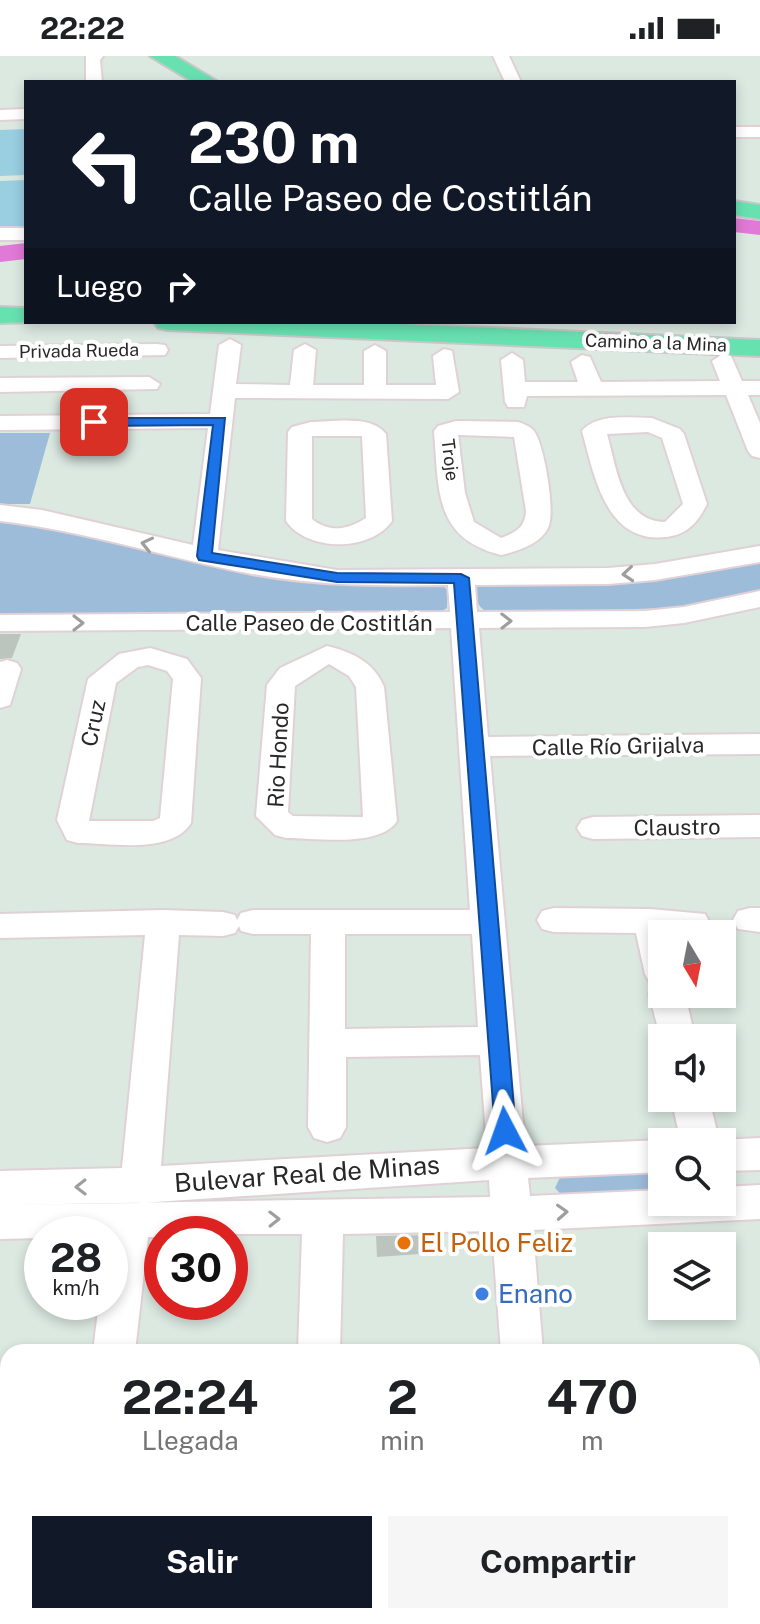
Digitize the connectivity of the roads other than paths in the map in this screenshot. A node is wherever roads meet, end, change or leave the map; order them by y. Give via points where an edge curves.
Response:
1 (95, 56) edge
2 (160, 56) edge
3 (501, 56) edge
4 (94, 80) edge
5 (204, 80) edge
6 (512, 80) edge
7 (24, 116) edge
8 (1, 118) edge
9 (736, 132) edge
10 (760, 132) edge
11 (736, 208) edge
12 (760, 212) edge
13 (0, 234) edge
14 (24, 234) edge
15 (0, 315) edge
16 (24, 316) edge
17 (230, 345) dead end
18 (760, 348) edge
19 (305, 350) dead end
20 (375, 351) dead end
21 (0, 352) edge
22 (444, 356) dead end
23 (512, 360) dead end
24 (155, 361) edge
25 (723, 361) dead end
26 (582, 362) dead end
27 (655, 362) dead end
28 (0, 385) edge
29 (660, 388) junction
30 (736, 388) junction
31 (760, 388) edge
32 (592, 389) junction
33 (224, 391) junction
34 (301, 391) junction
35 (375, 391) junction
36 (220, 421) junction
37 (0, 423) edge
38 (760, 451) edge
39 (0, 513) edge
40 (661, 531) junction
41 (336, 539) junction
42 (501, 547) junction
43 (760, 554) edge
44 (204, 556) junction
45 (676, 569) junction
46 (337, 578) junction
47 (461, 578) junction
48 (506, 578) junction
49 (760, 599) edge
50 (328, 622) junction
51 (466, 622) junction
52 (0, 623) edge
53 (153, 624) junction
54 (327, 654) junction
55 (150, 656) junction
56 (7, 669) dead end
57 (0, 699) edge
58 (760, 744) edge
59 (476, 747) junction
60 (760, 826) edge
61 (593, 828) dead end
62 (1, 918) edge
63 (554, 920) dead end
64 (648, 921) edge
65 (163, 922) junction
66 (489, 922) junction
67 (328, 923) junction
68 (499, 1041) junction
69 (328, 1043) junction
70 (327, 1127) dead end
71 (760, 1154) edge
72 (736, 1155) edge
73 (648, 1156) edge
74 (508, 1160) junction
75 (0, 1188) edge
76 (760, 1202) edge
77 (135, 1203) junction
78 (512, 1214) junction
79 (323, 1218) junction
80 (0, 1222) edge
81 (115, 1344) edge
82 (319, 1344) edge
83 (521, 1344) edge

1 - 4 street
2 - 5 main road
3 - 6 street
7 - 8 street
9 - 10 street
11 - 12 main road
13 - 14 street
15 - 16 main road
17 - 33 street
18 - 24 main road, Camino a la Mina
19 - 34 street
20 - 35 street
21 - 24 street, Privada Rueda
22 - 35 street via 448,392
23 - 32 street via 516,396
24 - 28 street
25 - 30 street
26 - 32 street
27 - 29 street
29 - 30 street
29 - 32 street
30 - 31 street
30 - 38 street
33 - 34 street
33 - 36 street
34 - 35 street
36 - 37 street
36 - 44 street
44 -> 39 street, Calle Paseo de Costitlán
40 - 40 street via 626,517 617,505 594,431 652,425 672,434 695,504 689,517
40 - 45 street
41 - 41 street via 308,530 299,521 300,432 368,429 374,434 379,521
41 - 46 street
42 - 42 street, Troje via 535,529 541,516 525,435 518,429 446,431 457,512 464,527
42 - 48 street
43 - 45 street, Calle Paseo de Costitlán
44 - 46 street, Calle Paseo de Costitlán
45 -> 48 street, Calle Paseo de Costitlán
46 - 47 street, Calle Paseo de Costitlán
47 - 48 street, Calle Paseo de Costitlán
47 - 51 street
51 -> 49 street, Calle Paseo de Costitlán via 645,619
50 - 51 street, Calle Paseo de Costitlán
50 - 53 street, Calle Paseo de Costitlán
50 - 54 street
51 - 59 street
52 -> 53 street, Calle Paseo de Costitlán
53 - 55 street
54 - 54 street, Rio Hondo via 367,675 370,687 381,821 368,828 286,827 272,816 281,685 290,674
55 - 55 street, Cruz via 177,665 187,678 175,823 159,832 78,832 73,820 102,679 129,660
56 - 57 street
58 - 59 street, Calle Río Grijalva
59 - 66 street
60 - 61 street, Claustro
62 - 65 street
63 - 64 street
65 - 67 street
65 - 77 street
66 - 67 street
66 - 68 street
67 - 69 street
68 - 69 street
68 - 74 street
69 - 70 street
71 - 72 street
73 - 74 street, Bulevar Real de Minas
74 - 77 street, Bulevar Real de Minas
74 - 78 street
77 -> 75 street, Bulevar Real de Minas
78 -> 76 street, Bulevar Real de Minas
77 -> 79 street, Bulevar Real de Minas
77 - 80 street, Bulevar Real de Minas
77 - 81 street
78 - 79 street, Bulevar Real de Minas
78 - 83 street
79 - 82 street

